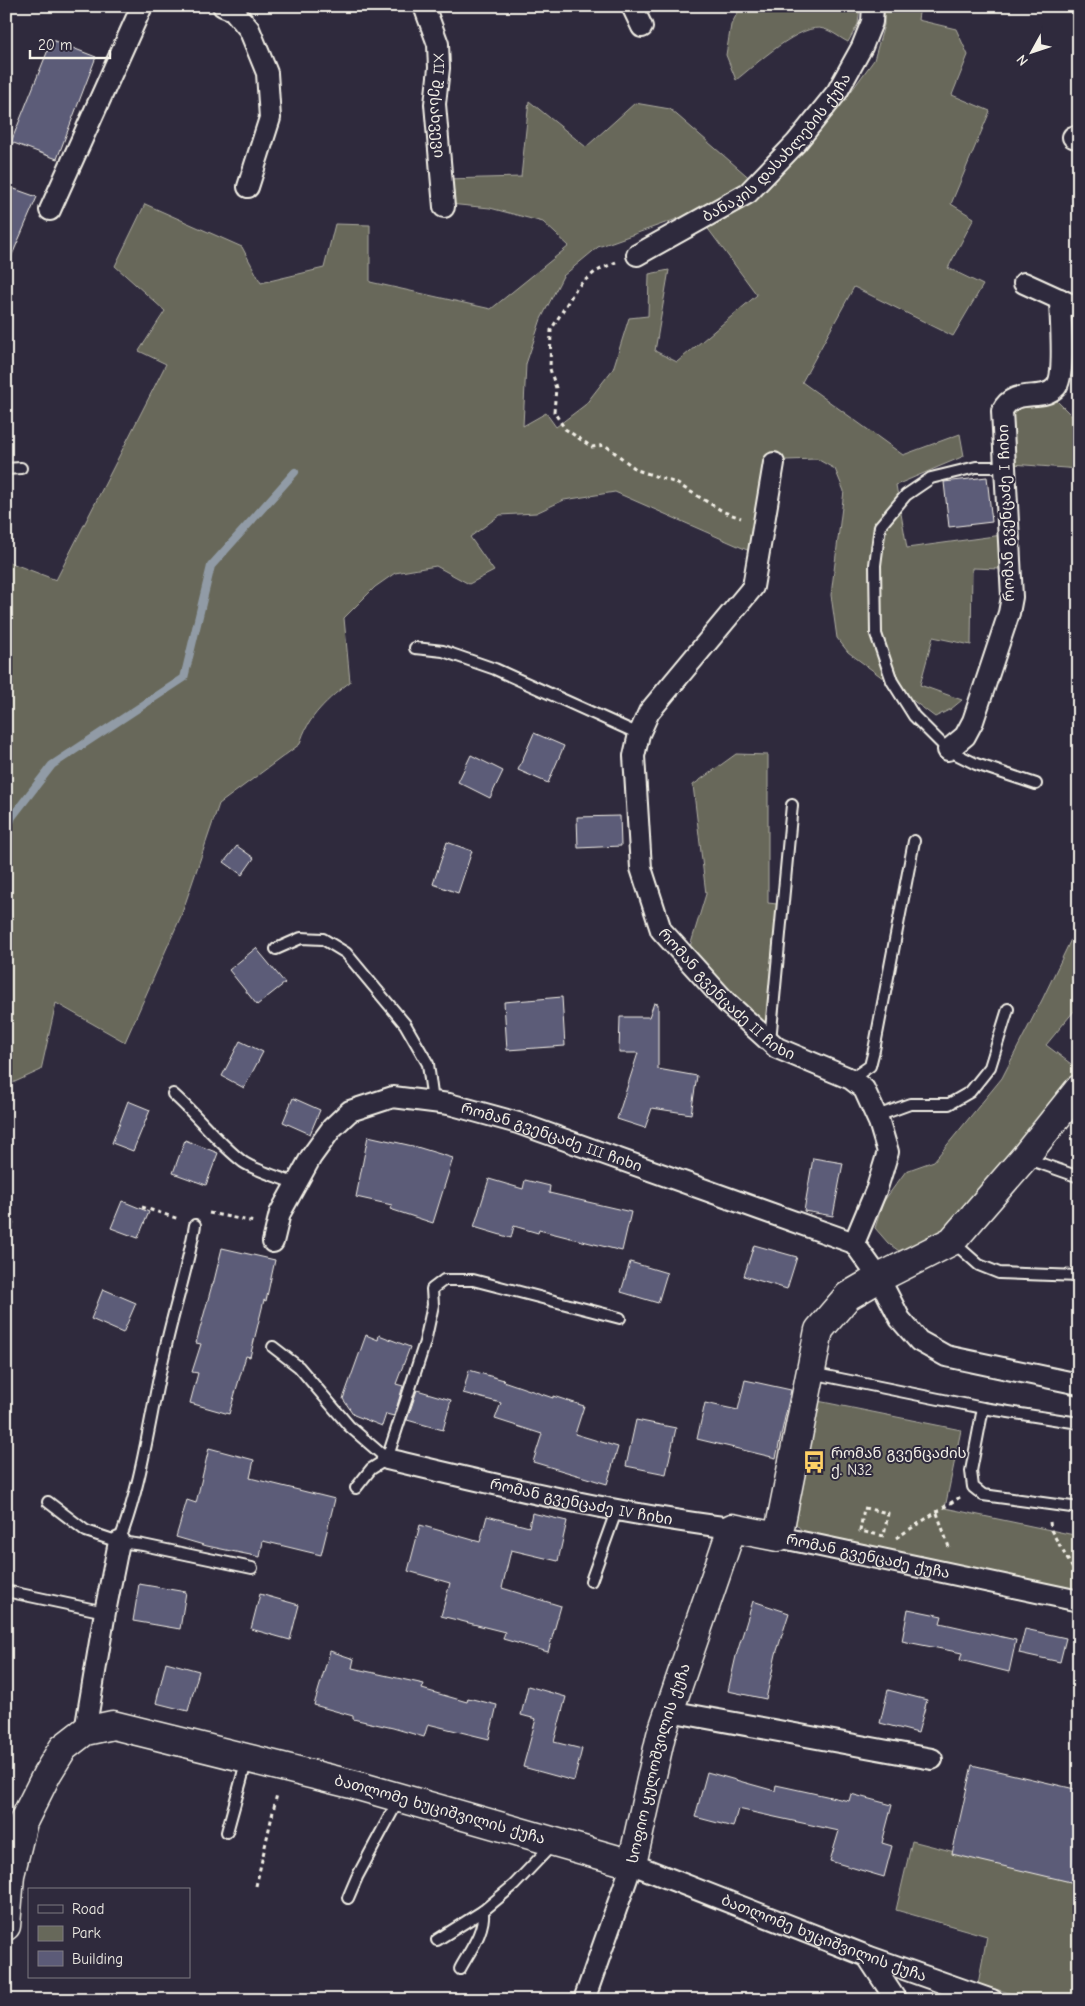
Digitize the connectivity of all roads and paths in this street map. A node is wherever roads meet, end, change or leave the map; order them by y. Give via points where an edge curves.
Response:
1 (142, 6) edge
2 (223, 6) edge
3 (424, 6) edge
4 (632, 6) edge
5 (873, 6) edge
6 (642, 27) dead end
7 (248, 187) dead end
8 (444, 207) dead end
9 (50, 210) dead end
10 (637, 255) joint
11 (1024, 282) dead end
12 (1060, 299) junction
13 (1079, 308) edge
14 (774, 463) dead end
15 (1004, 467) junction
16 (21, 468) dead end
17 (6, 469) edge
18 (763, 526) junction
19 (415, 648) dead end
20 (639, 734) junction
21 (948, 750) junction
22 (1036, 784) dead end
23 (792, 805) dead end
24 (914, 841) dead end
25 (276, 949) dead end
26 (1008, 1009) dead end
27 (770, 1042) junction
28 (851, 1079) junction
29 (1079, 1089) edge
30 (173, 1094) dead end
31 (433, 1102) junction
32 (877, 1116) junction
33 (1024, 1158) junction
34 (1079, 1177) edge
35 (296, 1184) junction
36 (142, 1206) dead end
37 (280, 1213) junction
38 (195, 1225) junction
39 (273, 1242) dead end
40 (952, 1242) junction
41 (854, 1243) junction
42 (1079, 1276) edge
43 (879, 1278) junction
44 (620, 1318) dead end
45 (273, 1347) dead end
46 (810, 1373) junction
47 (1079, 1384) edge
48 (983, 1408) junction
49 (1079, 1423) edge
50 (387, 1459) junction
51 (973, 1487) junction
52 (356, 1488) dead end
53 (48, 1502) dead end
54 (1050, 1504) junction
55 (1079, 1508) edge
56 (617, 1509) junction
57 (937, 1513) junction
58 (732, 1528) junction
59 (860, 1531) joint
60 (778, 1537) junction
61 (120, 1542) junction
62 (867, 1556) junction
63 (252, 1568) dead end
64 (960, 1576) junction
65 (1079, 1579) edge
66 (591, 1581) dead end
67 (6, 1591) edge
68 (1079, 1602) edge
69 (105, 1612) junction
70 (669, 1711) junction
71 (85, 1731) junction
72 (248, 1758) junction
73 (932, 1759) dead end
74 (284, 1767) junction
75 (400, 1798) junction
76 (227, 1832) dead end
77 (555, 1842) junction
78 (632, 1864) junction
79 (256, 1886) dead end
80 (348, 1898) dead end
81 (483, 1912) junction
82 (6, 1926) edge
83 (437, 1940) dead end
84 (867, 1956) junction
85 (460, 1970) dead end
86 (584, 2000) edge
87 (896, 2000) edge
88 (992, 2000) edge

1 - 9 street
2 - 7 street via 233,10 249,29 266,73 270,118
3 - 8 street, XII შესახვევი via 438,44 435,104
4 - 6 street
5 - 10 street, ბანაკის დასახლების ქუჩა via 872,22 862,47 837,92 796,143 748,193
10 - 18 path via 595,272 577,287 551,330 550,369 556,388 554,412 565,429 592,447 605,445 637,470 676,483 724,512
11 - 12 street
12 - 13 street
12 - 15 street, რომან გვენცაძე I ჩიხი via 1062,373 1057,386 1050,392 1006,402 1002,411
14 - 18 street, რომან გვენცაძე II ჩიხი
15 - 21 street, რომან გვენცაძე I ჩიხი via 1012,597 1009,613 973,721 965,736
15 - 21 lane via 976,467 931,478 906,495 880,526 875,565 876,634 892,681 914,716
16 - 17 lane
18 - 20 street, რომან გვენცაძე II ჩიხი via 753,587 649,712
19 - 20 lane via 443,651 495,669
20 - 27 street, რომან გვენცაძე II ჩიხი via 634,756 641,868 660,930 726,1002
21 - 22 lane via 976,764
23 - 27 lane
24 - 28 lane via 870,1066
25 - 31 lane via 302,938 323,939 346,953 405,1024 428,1064
26 - 32 lane via 990,1067 970,1092 949,1104 910,1104
27 - 28 street, რომან გვენცაძე II ჩიხი via 777,1048
28 - 32 street, რომან გვენცაძე II ჩიხი via 864,1089
29 - 33 street, რომან გვენცაძე ქუჩა
30 - 35 lane via 244,1163
31 - 35 street, რომან გვენცაძე III ჩიხი via 393,1097 350,1110 311,1156
31 - 41 street, რომან გვენცაძე III ჩიხი via 518,1123
32 - 41 street, რომან გვენცაძე II ჩიხი via 888,1152
33 - 34 lane
33 - 40 street, რომან გვენცაძე ქუჩა
35 - 37 street, რომან გვენცაძე III ჩიხი
36 - 38 path
37 - 38 path via 260,1223 208,1213
37 - 39 street, რომან გვენცაძე III ჩიხი
38 - 61 lane via 164,1350 139,1473
40 - 42 lane via 979,1266 1000,1273
40 - 43 street, რომან გვენცაძე ქუჩა
41 - 43 street
43 - 46 street, რომან გვენცაძე ქუჩა via 848,1296 819,1330
43 - 47 street via 900,1319 918,1341 946,1356
44 - 50 lane via 473,1280 444,1280 432,1289 433,1305 425,1342
45 - 50 lane via 299,1367 349,1426
46 - 48 lane
46 - 60 street, რომან გვენცაძე ქუჩა
48 - 49 lane
48 - 51 lane via 971,1471
50 - 52 lane via 371,1470
50 - 56 street, რომან გვენცაძე IV ჩიხი
51 - 54 lane via 983,1495
51 - 57 path
53 - 61 lane via 86,1531
54 - 55 lane
54 - 65 path via 1051,1530
56 - 58 street, რომან გვენცაძე IV ჩიხი via 666,1520
56 - 66 lane
57 - 62 path
57 - 64 path
58 - 60 street, რომან გვენცაძე IV ჩიხი
58 - 70 street, სოფიო ყულოშვილის ქუჩა
59 - 59 path via 884,1536 888,1513 864,1508
60 - 62 street, რომან გვენცაძე ქუჩა
61 - 63 lane
61 - 69 street
62 - 64 street, რომან გვენცაძე ქუჩა
64 - 68 street, რომან გვენცაძე ქუჩა
67 - 69 lane
69 - 71 street
70 - 73 street
70 - 78 street, სოფიო ყულოშვილის ქუჩა
71 - 72 street, ბათლომე ხუციშვილის ქუჩა via 113,1725
71 - 82 street, ბათლომე ხუციშვილის ქუჩა via 63,1748 23,1822 10,1874
72 - 74 street, ბათლომე ხუციშვილის ქუჩა
72 - 76 lane
74 - 75 street, ბათლომე ხუციშვილის ქუჩა
74 - 79 path
75 - 77 street, ბათლომე ხუციშვილის ქუჩა
75 - 80 lane
77 - 78 street, ბათლომე ხუციშვილის ქუჩა
77 - 81 lane
78 - 84 street, ბათლომე ხუციშვილის ქუჩა
78 - 86 street, სოფიო ყულოშვილის ქუჩა
81 - 83 lane
81 - 85 lane via 484,1921
84 - 87 street
84 - 88 street, ბათლომე ხუციშვილის ქუჩა

